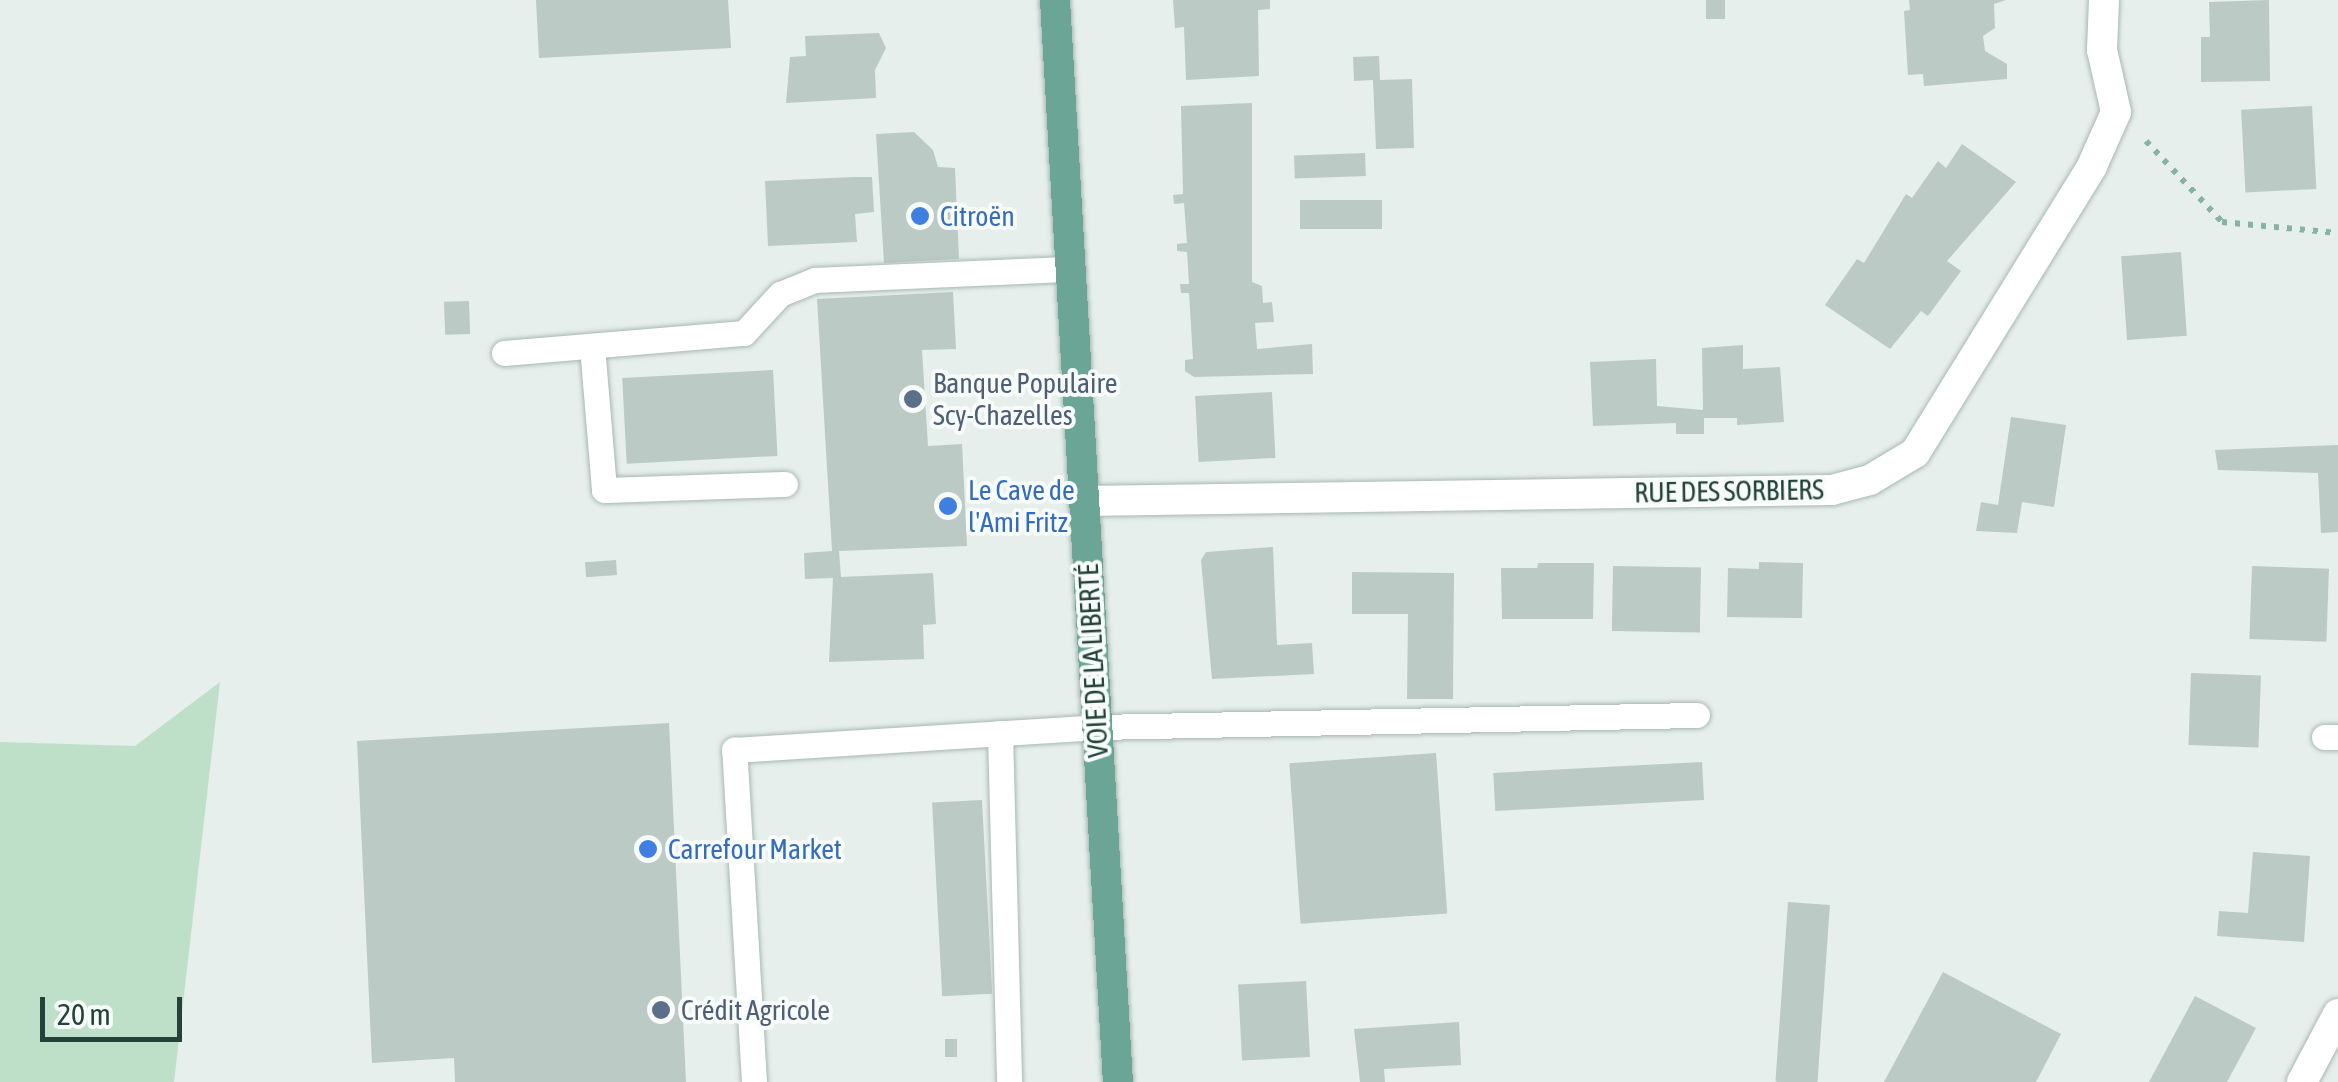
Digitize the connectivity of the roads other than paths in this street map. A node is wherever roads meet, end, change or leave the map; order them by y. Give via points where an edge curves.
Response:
1 (1054, 0) edge
2 (2104, 0) edge
3 (1070, 269) junction
4 (592, 346) junction
5 (504, 353) dead end
6 (785, 484) dead end
7 (1084, 501) junction
8 (1697, 715) dead end
9 (1097, 726) junction
10 (1000, 733) junction
11 (2338, 1014) edge
12 (2329, 1054) edge
13 (754, 1082) edge
14 (1009, 1082) edge
15 (1118, 1082) edge
16 (2302, 1082) edge

1 - 3 main road, VOIE DE LA LIBERTÉ
2 - 7 street, RUE DES SORBIERS via 2102,50 2116,112 2092,166 1915,453 1870,480 1832,490
3 - 4 lane via 815,280 780,294 744,334
3 - 7 main road, VOIE DE LA LIBERTÉ
4 - 5 lane
4 - 6 lane via 604,490
7 - 9 main road, VOIE DE LA LIBERTÉ
8 - 9 lane
9 - 10 lane
9 - 15 main road, VOIE DE LA LIBERTÉ
10 - 13 lane via 734,750
10 - 14 lane
11 - 12 street
12 - 16 street

